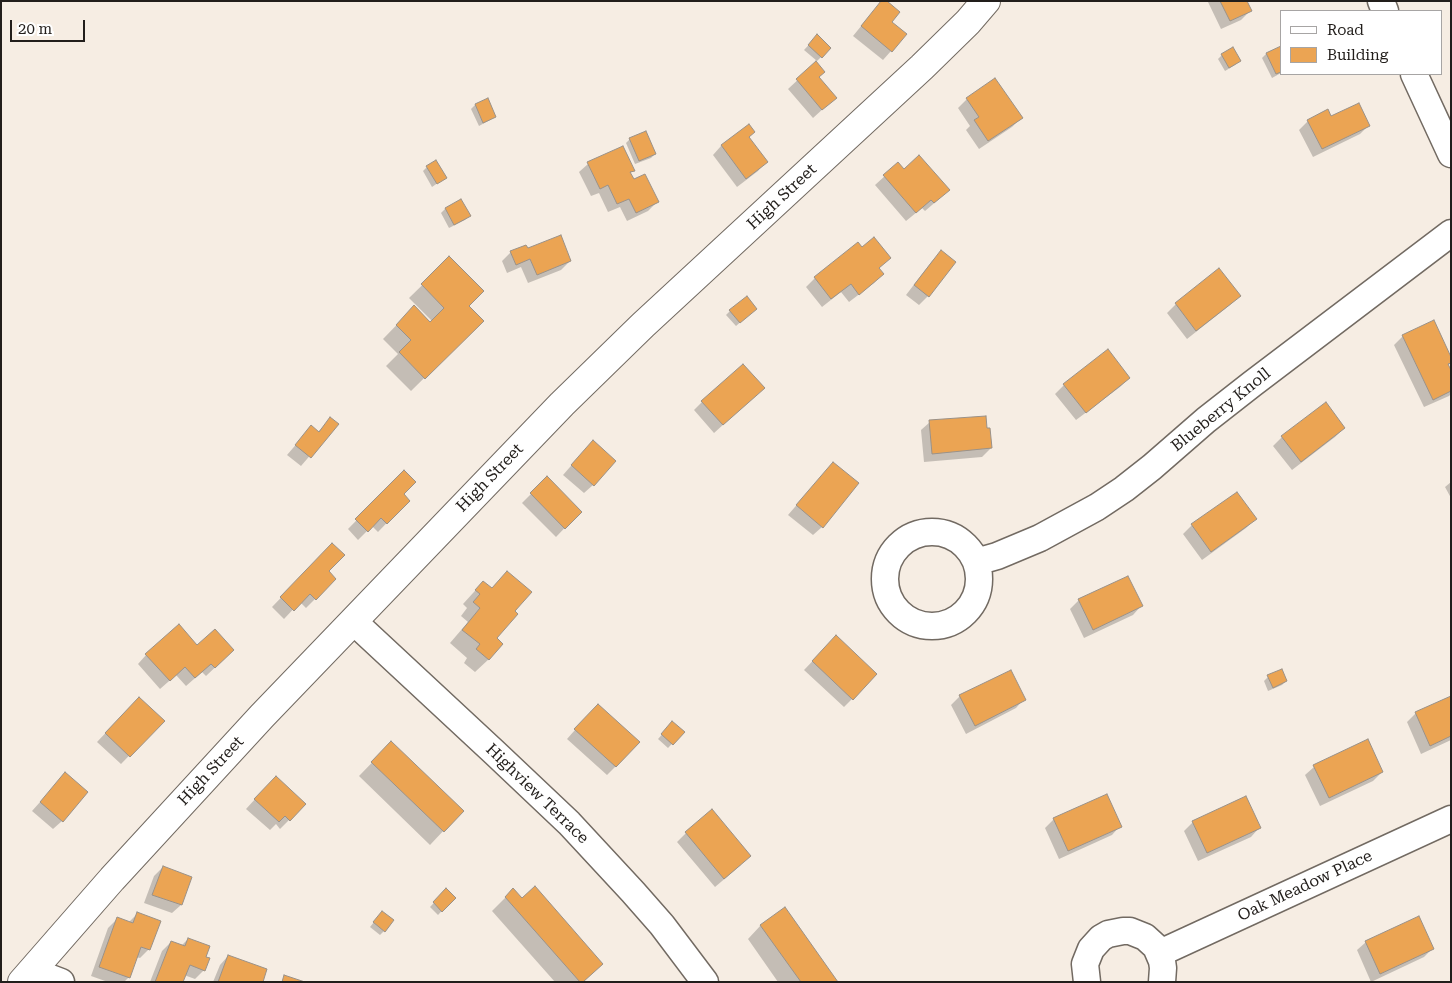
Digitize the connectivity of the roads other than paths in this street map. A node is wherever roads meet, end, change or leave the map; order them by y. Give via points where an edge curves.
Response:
1 (986, 1) edge
2 (1414, 75) edge
3 (1451, 154) edge
4 (1451, 233) edge
5 (976, 562) dead end
6 (353, 621) junction
7 (1451, 819) edge
8 (1160, 954) junction
9 (27, 976) edge
10 (61, 982) edge
11 (705, 982) edge
12 (1087, 982) edge
13 (1162, 982) edge

1 - 6 street, High Street via 922,67 607,359
2 - 3 street
4 - 5 street, Blueberry Knoll via 1206,420 1124,489 1040,538
6 - 9 street, High Street via 164,821
6 - 11 street, Highview Terrace via 501,758 598,854 662,925
7 - 8 street, Oak Meadow Place
8 - 12 street via 1151,941 1138,933 1108,934 1091,950 1086,964
8 - 13 street
9 - 10 street

